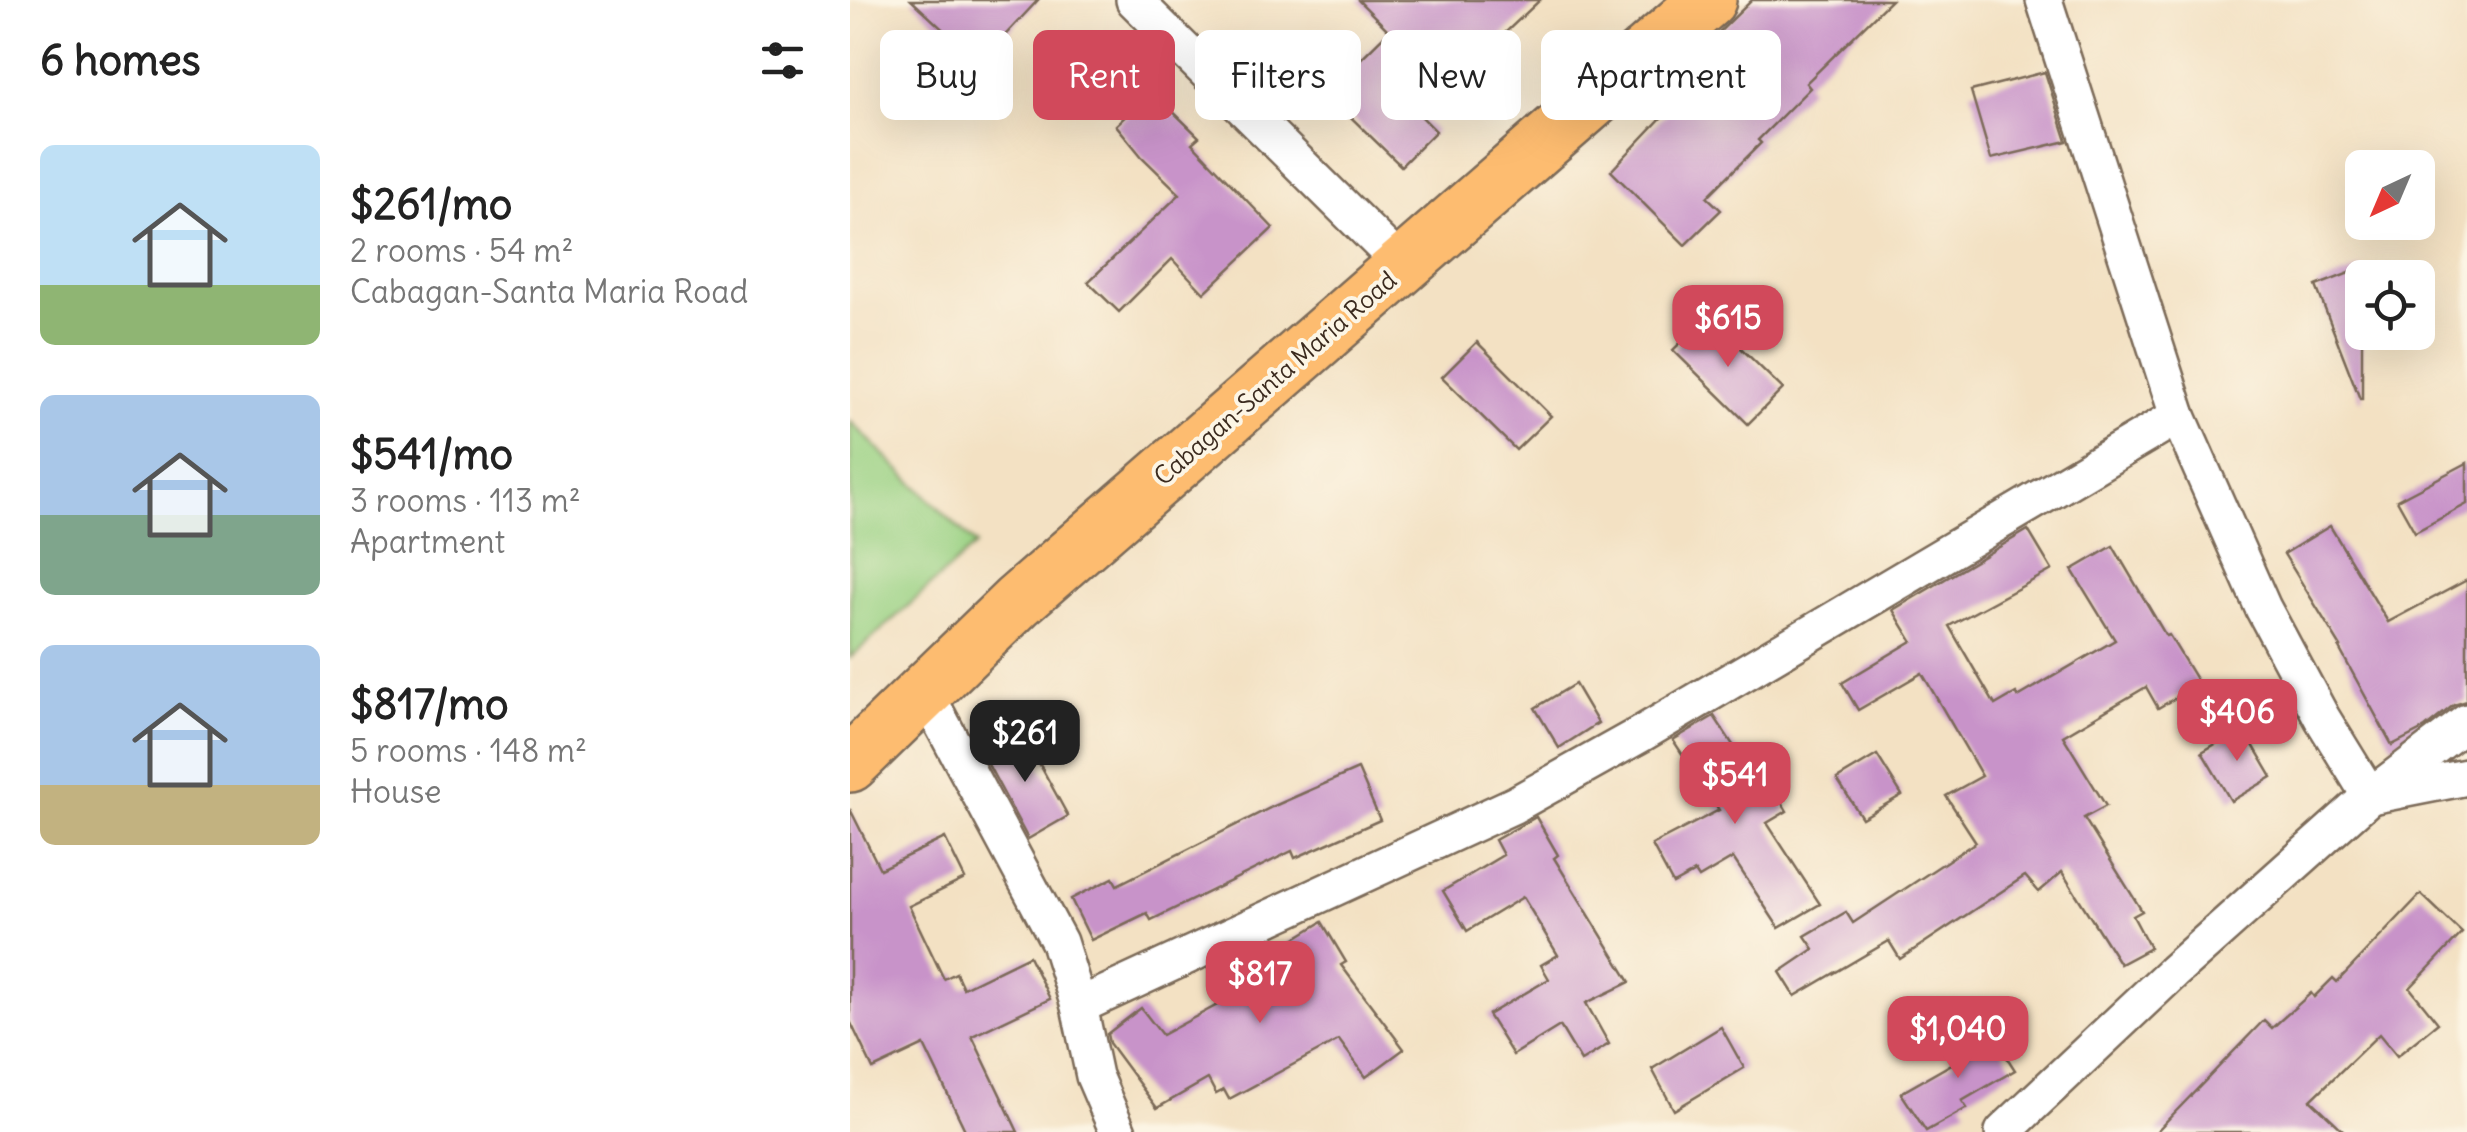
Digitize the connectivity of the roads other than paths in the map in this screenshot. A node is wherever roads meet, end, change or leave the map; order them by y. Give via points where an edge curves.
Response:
1 (1134, 0) edge
2 (1708, 0) edge
3 (2044, 0) edge
4 (1403, 266) junction
5 (2178, 416) junction
6 (924, 690) junction
7 (2467, 722) edge
8 (850, 764) edge
9 (2467, 776) edge
10 (2370, 796) junction
11 (1079, 1006) junction
12 (1118, 1132) edge
13 (2003, 1132) edge

1 - 4 street
2 - 4 main road, Cabagan-Santa Maria Road
3 - 5 street
4 - 6 main road, Cabagan-Santa Maria Road
5 - 10 street via 2263,608
5 - 11 street via 1514,805
6 - 8 main road, Cabagan-Santa Maria Road
6 - 11 street via 1059,942
7 - 10 street
9 - 10 street
10 - 13 street
11 - 12 street via 1094,1076

